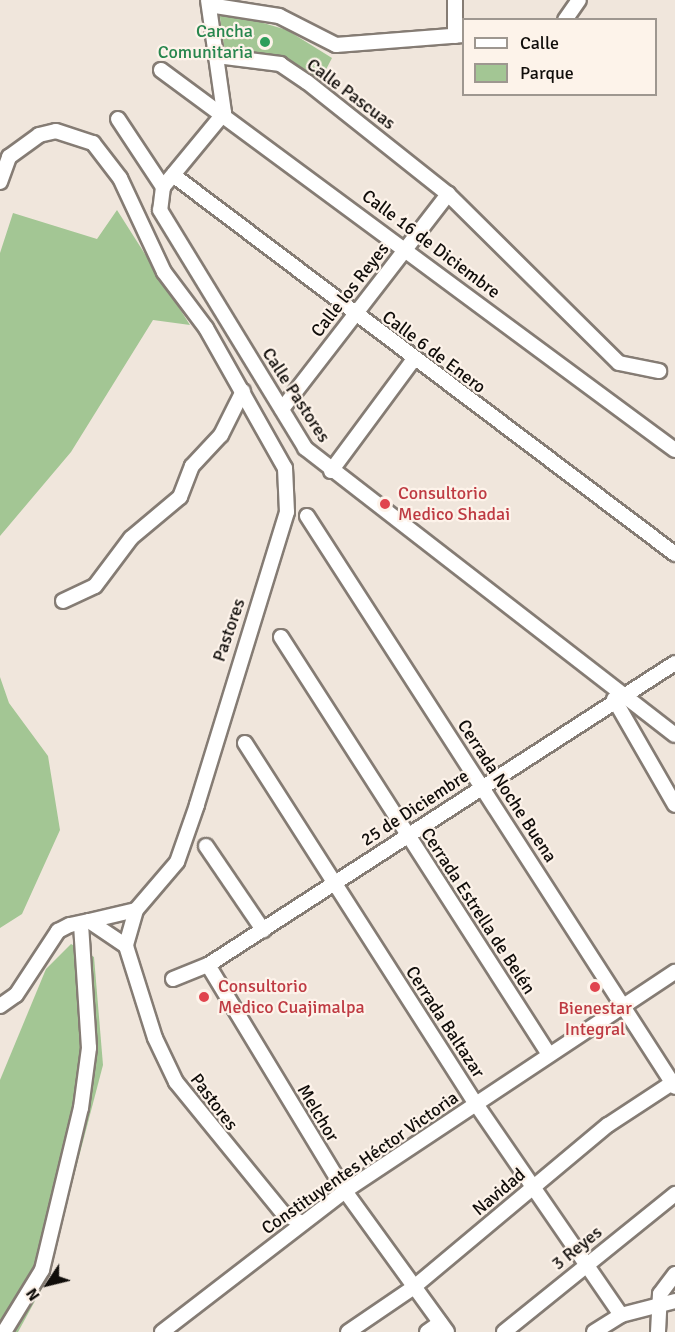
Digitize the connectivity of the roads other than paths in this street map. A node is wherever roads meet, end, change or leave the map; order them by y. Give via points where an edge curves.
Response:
1 (455, 0) edge
2 (579, 0) edge
3 (208, 3) edge
4 (566, 18) edge
5 (459, 36) edge
6 (217, 56) junction
7 (161, 70) dead end
8 (224, 113) junction
9 (118, 119) dead end
10 (173, 175) junction
11 (0, 182) edge
12 (163, 187) junction
13 (448, 194) junction
14 (406, 247) junction
15 (354, 313) junction
16 (413, 360) junction
17 (659, 371) dead end
18 (243, 391) junction
19 (282, 409) junction
20 (675, 450) edge
21 (331, 471) junction
22 (307, 516) dead end
23 (675, 554) edge
24 (63, 601) dead end
25 (281, 637) dead end
26 (675, 663) edge
27 (617, 697) junction
28 (675, 735) edge
29 (245, 743) dead end
30 (482, 786) junction
31 (675, 805) edge
32 (407, 835) junction
33 (206, 846) dead end
34 (335, 882) junction
35 (136, 910) junction
36 (85, 922) junction
37 (263, 930) junction
38 (126, 946) junction
39 (208, 965) junction
40 (675, 972) edge
41 (173, 979) dead end
42 (622, 1004) junction
43 (0, 1006) edge
44 (548, 1053) junction
45 (674, 1083) edge
46 (476, 1104) junction
47 (532, 1187) junction
48 (345, 1191) junction
49 (675, 1194) edge
50 (302, 1223) junction
51 (585, 1264) junction
52 (675, 1274) edge
53 (414, 1287) junction
54 (675, 1302) edge
55 (659, 1306) junction
56 (621, 1315) junction
57 (443, 1327) edge
58 (4, 1332) edge
59 (162, 1332) edge
60 (348, 1332) edge
61 (427, 1332) edge
62 (504, 1332) edge
63 (594, 1332) edge
64 (658, 1332) edge

1 - 5 street
2 - 4 street
3 - 5 street via 279,16 336,45
3 - 6 street
6 - 8 street
6 - 13 street, Calle Pascuas via 280,64
7 - 8 street, Calle 16 de Diciembre
8 - 10 street
8 - 14 street, Calle 16 de Diciembre
9 - 12 street
10 - 12 street
10 - 15 street, Calle 6 de Enero
11 - 18 street, Pastores via 9,157 39,135 56,131 93,143 120,178 164,272
12 - 19 street, Calle Pastores via 160,210
13 - 14 street, Calle los Reyes
13 - 17 street, Calle Pascuas via 619,363
14 - 15 street, Calle los Reyes
14 - 20 street, Calle 16 de Diciembre
15 - 16 street, Calle 6 de Enero
15 - 19 street, Calle los Reyes
16 - 21 street
16 - 23 street, Calle 6 de Enero
18 - 24 street via 221,435 192,466 180,497 131,538 95,586
18 - 35 street, Pastores via 280,452 288,490 287,512 177,862
19 - 21 street, Calle Pastores via 305,448
21 - 27 street, Calle Pastores
22 - 30 street, Cerrada Noche Buena
25 - 32 street, Cerrada Estrella de Belén
26 - 27 street, 25 de Diciembre
27 - 28 street, Calle Pastores
27 - 30 street, 25 de Diciembre
27 - 31 street
29 - 34 street, Cerrada Baltazar
30 - 32 street, 25 de Diciembre
30 - 42 street, Cerrada Noche Buena
32 - 34 street, 25 de Diciembre
32 - 44 street, Cerrada Estrella de Belén
33 - 37 street
34 - 37 street, 25 de Diciembre
34 - 46 street, Cerrada Baltazar
35 - 36 street
35 - 38 street, Pastores
36 - 38 street
36 - 43 street via 58,931 16,995
36 - 58 street via 89,1048 81,1108 42,1270
37 - 39 street, 25 de Diciembre
38 - 50 street, Pastores via 155,1038 176,1082 282,1213
39 - 41 street, 25 de Diciembre
39 - 48 street, Melchor
40 - 42 street, Constituyentes Héctor Victoria
42 - 44 street, Constituyentes Héctor Victoria
42 - 45 street, Cerrada Noche Buena
44 - 46 street, Constituyentes Héctor Victoria
45 - 47 street, Navidad via 608,1125
46 - 47 street, Cerrada Baltazar
46 - 48 street, Constituyentes Héctor Victoria
47 - 51 street, Cerrada Baltazar
47 - 53 street, Navidad
48 - 50 street, Constituyentes Héctor Victoria
48 - 53 street, Melchor
49 - 51 street, 3 Reyes
50 - 59 street, Constituyentes Héctor Victoria
51 - 56 street, Cerrada Baltazar
51 - 62 street, 3 Reyes
52 - 55 street via 660,1294
53 - 57 street, Melchor
53 - 60 street, Navidad
54 - 55 street
55 - 56 street
55 - 64 street
56 - 63 street
57 - 61 street

